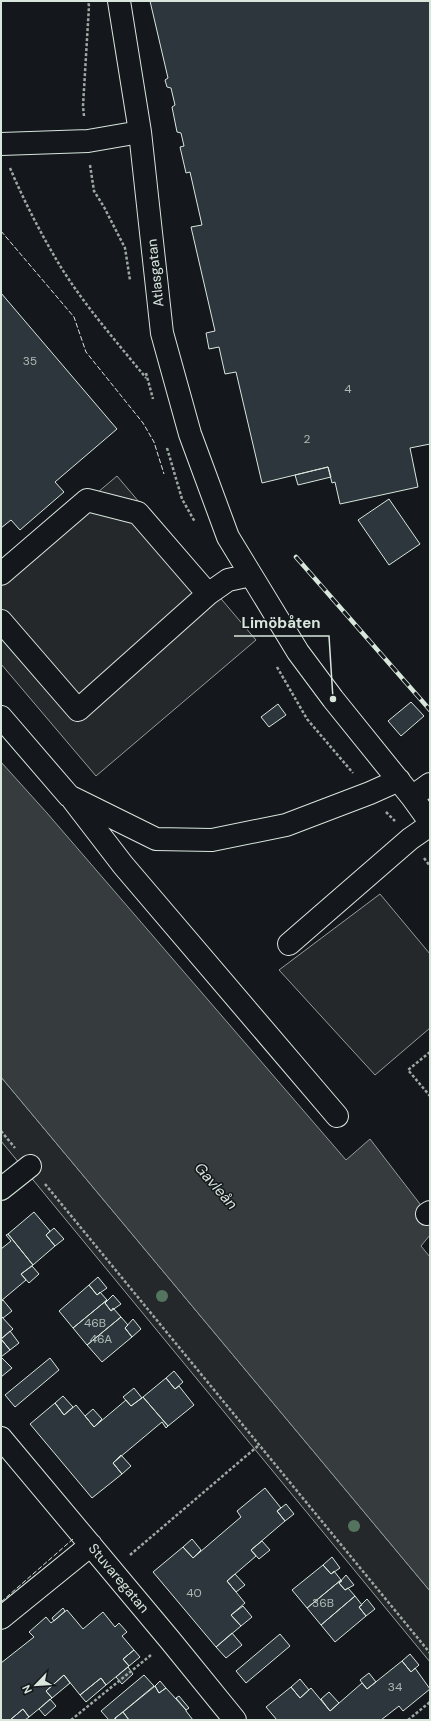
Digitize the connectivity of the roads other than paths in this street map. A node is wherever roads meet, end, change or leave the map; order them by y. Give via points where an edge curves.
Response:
1 (119, 1) edge
2 (140, 132) junction
3 (4, 153) edge
4 (1, 574) edge
5 (251, 575) junction
6 (208, 594) junction
7 (1, 621) edge
8 (1, 717) edge
9 (399, 780) junction
10 (430, 784) edge
11 (70, 796) junction
12 (412, 797) junction
13 (430, 822) edge
14 (430, 825) edge
15 (289, 944) dead end
16 (337, 1116) dead end
17 (30, 1166) road end
18 (1, 1189) edge
19 (1, 1438) edge
20 (91, 1546) junction
21 (1, 1618) edge
22 (235, 1720) edge

1 - 2 street, Atlasgatan
2 - 3 street
2 - 5 street, Atlasgatan via 162,333 190,434 228,537
4 - 6 street via 87,500 138,513
5 - 6 street via 228,580
5 - 9 street, Atlasgatan via 298,652
6 - 7 street via 78,710
8 - 11 street
9 - 11 street via 286,825 212,840 156,838
9 - 12 street, Atlasgatan
10 - 12 street
11 - 16 street via 128,871
12 - 13 street, Atlasgatan
14 - 15 street via 410,839
17 - 18 street
19 - 20 street, Stuvaregatan
20 - 21 street
20 - 22 street, Stuvaregatan

